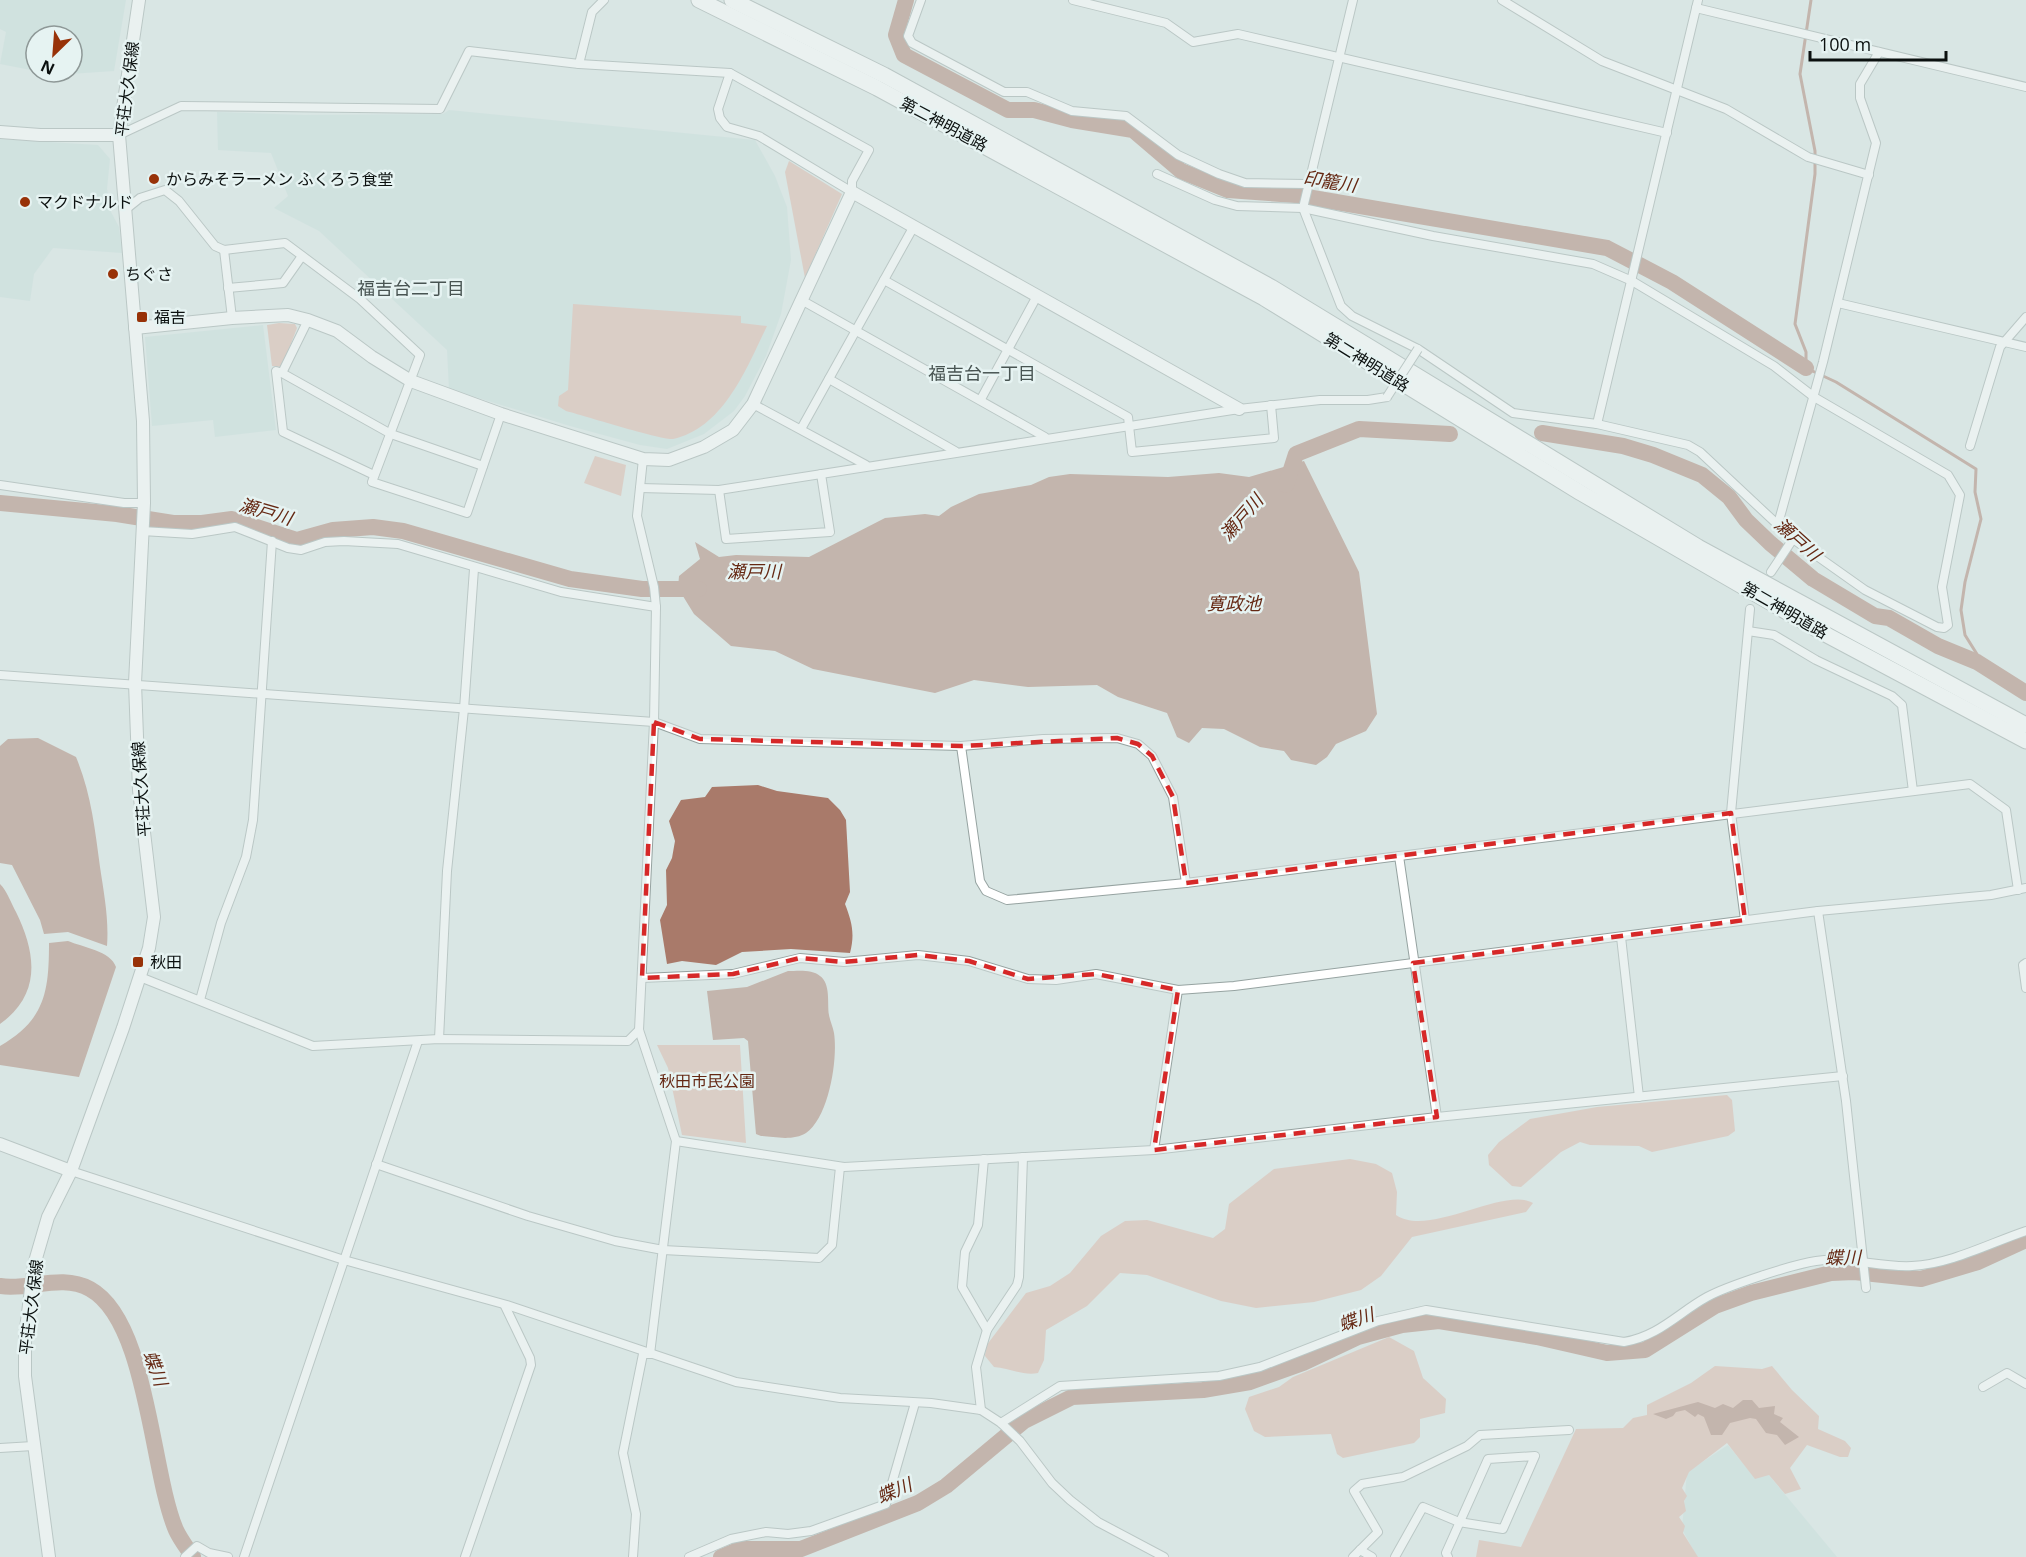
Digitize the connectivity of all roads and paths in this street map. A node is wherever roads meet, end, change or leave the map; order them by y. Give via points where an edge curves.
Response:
1 (139, 0) edge
2 (604, 0) edge
3 (699, 0) edge
4 (732, 0) edge
5 (921, 0) edge
6 (1353, 0) edge
7 (1502, 0) edge
8 (1078, 1) edge
9 (1697, 4) edge
10 (1879, 52) junction
11 (1338, 57) junction
12 (579, 64) junction
13 (730, 73) junction
14 (2026, 87) edge
15 (1677, 90) junction
16 (0, 132) edge
17 (1667, 134) junction
18 (119, 135) junction
19 (1156, 174) dead end
20 (1869, 175) junction
21 (1307, 184) junction
22 (852, 192) junction
23 (1302, 208) junction
24 (125, 210) junction
25 (914, 226) junction
26 (224, 250) junction
27 (302, 256) junction
28 (884, 280) junction
29 (1632, 281) junction
30 (228, 288) junction
31 (1037, 296) junction
32 (804, 301) junction
33 (1838, 303) junction
34 (2026, 317) edge
35 (232, 318) junction
36 (308, 320) junction
37 (135, 328) junction
38 (857, 329) junction
39 (2004, 342) junction
40 (2026, 347) edge
41 (1418, 349) junction
42 (1008, 350) junction
43 (282, 373) junction
44 (829, 379) junction
45 (411, 381) junction
46 (1814, 397) junction
47 (981, 399) junction
48 (753, 404) junction
49 (1271, 405) junction
50 (1239, 409) junction
51 (501, 414) junction
52 (1128, 424) junction
53 (1598, 424) junction
54 (801, 429) junction
55 (391, 434) junction
56 (1045, 437) junction
57 (1970, 446) dead end
58 (955, 451) junction
59 (643, 459) junction
60 (866, 465) junction
61 (483, 466) junction
62 (821, 474) junction
63 (374, 475) junction
64 (0, 485) edge
65 (640, 488) junction
66 (719, 490) junction
67 (144, 507) junction
68 (1778, 524) junction
69 (143, 529) junction
70 (1792, 539) junction
71 (272, 541) junction
72 (474, 568) junction
73 (1771, 572) dead end
74 (656, 607) junction
75 (1750, 609) dead end
76 (1748, 631) junction
77 (0, 675) edge
78 (135, 683) junction
79 (261, 695) junction
80 (464, 709) junction
81 (654, 722) junction
82 (2026, 725) edge
83 (2026, 741) edge
84 (961, 746) junction
85 (1913, 791) junction
86 (1731, 813) junction
87 (1399, 856) junction
88 (1186, 883) junction
89 (2022, 889) edge
90 (1818, 911) junction
91 (1745, 920) junction
92 (1620, 937) junction
93 (1413, 963) junction
94 (2026, 963) edge
95 (140, 977) junction
96 (642, 978) junction
97 (2026, 988) edge
98 (1178, 990) junction
99 (200, 1000) junction
100 (639, 1030) junction
101 (439, 1039) junction
102 (418, 1041) junction
103 (1843, 1076) junction
104 (1639, 1096) junction
105 (1437, 1117) junction
106 (676, 1141) junction
107 (0, 1144) edge
108 (1154, 1150) junction
109 (1023, 1157) junction
110 (984, 1159) junction
111 (376, 1164) junction
112 (840, 1167) junction
113 (71, 1171) junction
114 (2026, 1231) edge
115 (663, 1250) junction
116 (344, 1260) junction
117 (1864, 1261) junction
118 (1866, 1288) dead end
119 (505, 1306) junction
120 (987, 1330) junction
121 (650, 1354) junction
122 (2026, 1384) edge
123 (1983, 1388) dead end
124 (915, 1403) junction
125 (981, 1410) junction
126 (1001, 1423) junction
127 (1569, 1430) dead end
128 (33, 1446) junction
129 (0, 1448) edge
130 (1459, 1522) junction
131 (1360, 1550) junction
132 (1160, 1556) edge
133 (49, 1557) edge
134 (185, 1557) edge
135 (228, 1557) edge
136 (244, 1557) edge
137 (465, 1557) edge
138 (633, 1557) edge
139 (689, 1557) edge
140 (1353, 1557) edge
141 (1372, 1557) edge
142 (1395, 1557) edge
143 (1448, 1557) edge

1 - 18 main road, 平荘大久保線
2 - 12 street via 592,12
3 - 83 highway, 第二神明道路 via 877,88 1264,298 1591,499 1835,639
4 - 82 highway, 第二神明道路 via 884,75 1261,281 1698,547
5 - 21 street via 908,36 912,43 1004,92 1027,92 1072,111 1126,116 1178,155 1245,183
6 - 11 street
7 - 15 street via 1602,61
8 - 11 street via 1166,23 1193,42 1238,34
9 - 10 street
9 - 15 street
10 - 14 street
10 - 20 street via 1860,84 1860,98 1876,143
11 - 17 street
11 - 21 street
12 - 13 street
12 - 18 street via 469,51 440,109 181,106
13 - 22 street via 717,109 728,127 759,136
13 - 22 street via 869,150 852,181
15 - 17 street
15 - 20 street via 1726,109 1808,157
16 - 18 main road
17 - 29 street
18 - 24 main road, 平荘大久保線
19 - 23 street via 1237,206
20 - 33 street
21 - 23 street
22 - 25 main road
22 - 32 main road
23 - 29 street via 1593,264
23 - 41 street via 1341,306
24 - 26 street via 140,198 165,190
24 - 37 main road, 平荘大久保線
25 - 28 street
25 - 31 main road
26 - 27 street via 285,243
26 - 30 street
27 - 30 street via 283,283
27 - 45 street via 360,299 420,355
28 - 38 street
28 - 42 street
29 - 46 street via 1774,366
29 - 53 street
30 - 35 street
31 - 42 street
31 - 50 main road
32 - 38 street
32 - 48 main road
33 - 39 street
33 - 46 street
34 - 39 street
35 - 36 main road via 288,315
35 - 37 main road
36 - 43 street
36 - 45 main road via 337,331
37 - 67 main road, 平荘大久保線 via 143,421
38 - 44 street
38 - 47 street
39 - 40 street
39 - 57 street
41 - 49 street, bridge via 1387,397
41 - 53 street via 1513,412
42 - 47 street
42 - 52 street via 1128,417
43 - 55 street
43 - 63 street via 276,371 283,432
44 - 54 street
44 - 58 street
45 - 51 main road
45 - 55 street
46 - 68 street
46 - 70 street via 1955,482 1960,495 1942,587 1948,625 1937,627 1865,590
47 - 56 street
48 - 54 street
48 - 59 main road via 733,430 704,447 669,460
49 - 50 street
49 - 52 street via 1274,438 1132,452
50 - 52 street
51 - 59 main road
51 - 61 street
52 - 56 street
53 - 68 street via 1688,445 1701,452
54 - 60 street
55 - 61 street
55 - 63 street
56 - 58 street
58 - 60 street
59 - 65 street
60 - 62 street
61 - 63 street via 467,513 372,482
62 - 66 street
62 - 66 street via 830,532 726,539
64 - 67 street
65 - 66 street
65 - 74 street via 637,516
67 - 69 main road, 平荘大久保線
68 - 70 street
69 - 71 street via 192,534 235,527
69 - 78 main road, 平荘大久保線
70 - 73 street
71 - 72 street via 301,550 325,542 398,544
71 - 79 street
72 - 74 street via 561,592
72 - 80 street
74 - 81 street
75 - 76 street
76 - 85 street via 1773,635 1892,696 1902,705
76 - 86 street
77 - 78 street
78 - 79 street
78 - 95 main road, 平荘大久保線 via 139,790 154,917
79 - 80 street
79 - 99 street via 253,820 246,857 221,923
80 - 81 street
80 - 101 street via 447,871
81 - 84 street via 700,739
81 - 96 street
84 - 88 street via 1117,738 1138,744 1152,756 1173,797
84 - 88 street via 980,881 986,891 1007,900
85 - 86 street
85 - 89 street via 1970,784 2006,810
86 - 87 street
86 - 91 street
87 - 88 street
87 - 93 street
89 - 90 street
90 - 91 street
90 - 103 street
91 - 92 street
92 - 93 street
92 - 104 street
93 - 98 street
93 - 105 street
94 - 97 street
95 - 99 street
95 - 113 main road, 平荘大久保線
96 - 98 street via 734,974 800,958 844,962 918,955 969,961 1028,979 1056,980 1095,974
96 - 100 street
98 - 108 street
99 - 102 street via 313,1046
100 - 101 street via 628,1041
100 - 106 street
101 - 102 street
102 - 111 street
103 - 104 street
103 - 117 street
104 - 105 street
105 - 108 street
106 - 112 street
106 - 115 street
107 - 113 main road
108 - 109 street
109 - 110 street
109 - 120 street via 1019,1277
110 - 112 street
110 - 120 street via 978,1225 965,1252 962,1287
111 - 115 street via 528,1216
111 - 116 street
112 - 115 street via 832,1245 819,1258
113 - 116 street
113 - 128 main road, 平荘大久保線 via 48,1217 30,1292 25,1376
114 - 117 street via 1929,1265
115 - 121 street
116 - 119 street
116 - 136 street
117 - 118 street
117 - 126 street via 1817,1261 1763,1277 1708,1297 1643,1339 1624,1342 1426,1310 1378,1321 1260,1367 1219,1377 1060,1386
119 - 121 street
119 - 137 street via 531,1365
120 - 125 street via 976,1367
121 - 124 street via 768,1389
121 - 138 street via 643,1354 623,1453 636,1514
122 - 123 street via 2007,1373
124 - 125 street
124 - 139 street via 886,1503 811,1531 766,1532 731,1539
125 - 126 street
126 - 132 street via 1070,1500 1098,1522
127 - 131 street via 1480,1435 1467,1446 1403,1478 1362,1484 1354,1491 1378,1532
128 - 129 street
128 - 133 main road, 平荘大久保線
130 - 130 street via 1503,1529 1535,1456 1488,1459
130 - 142 street via 1423,1507
130 - 143 street via 1446,1553
131 - 140 street
131 - 141 street
134 - 135 street via 197,1545 209,1553

